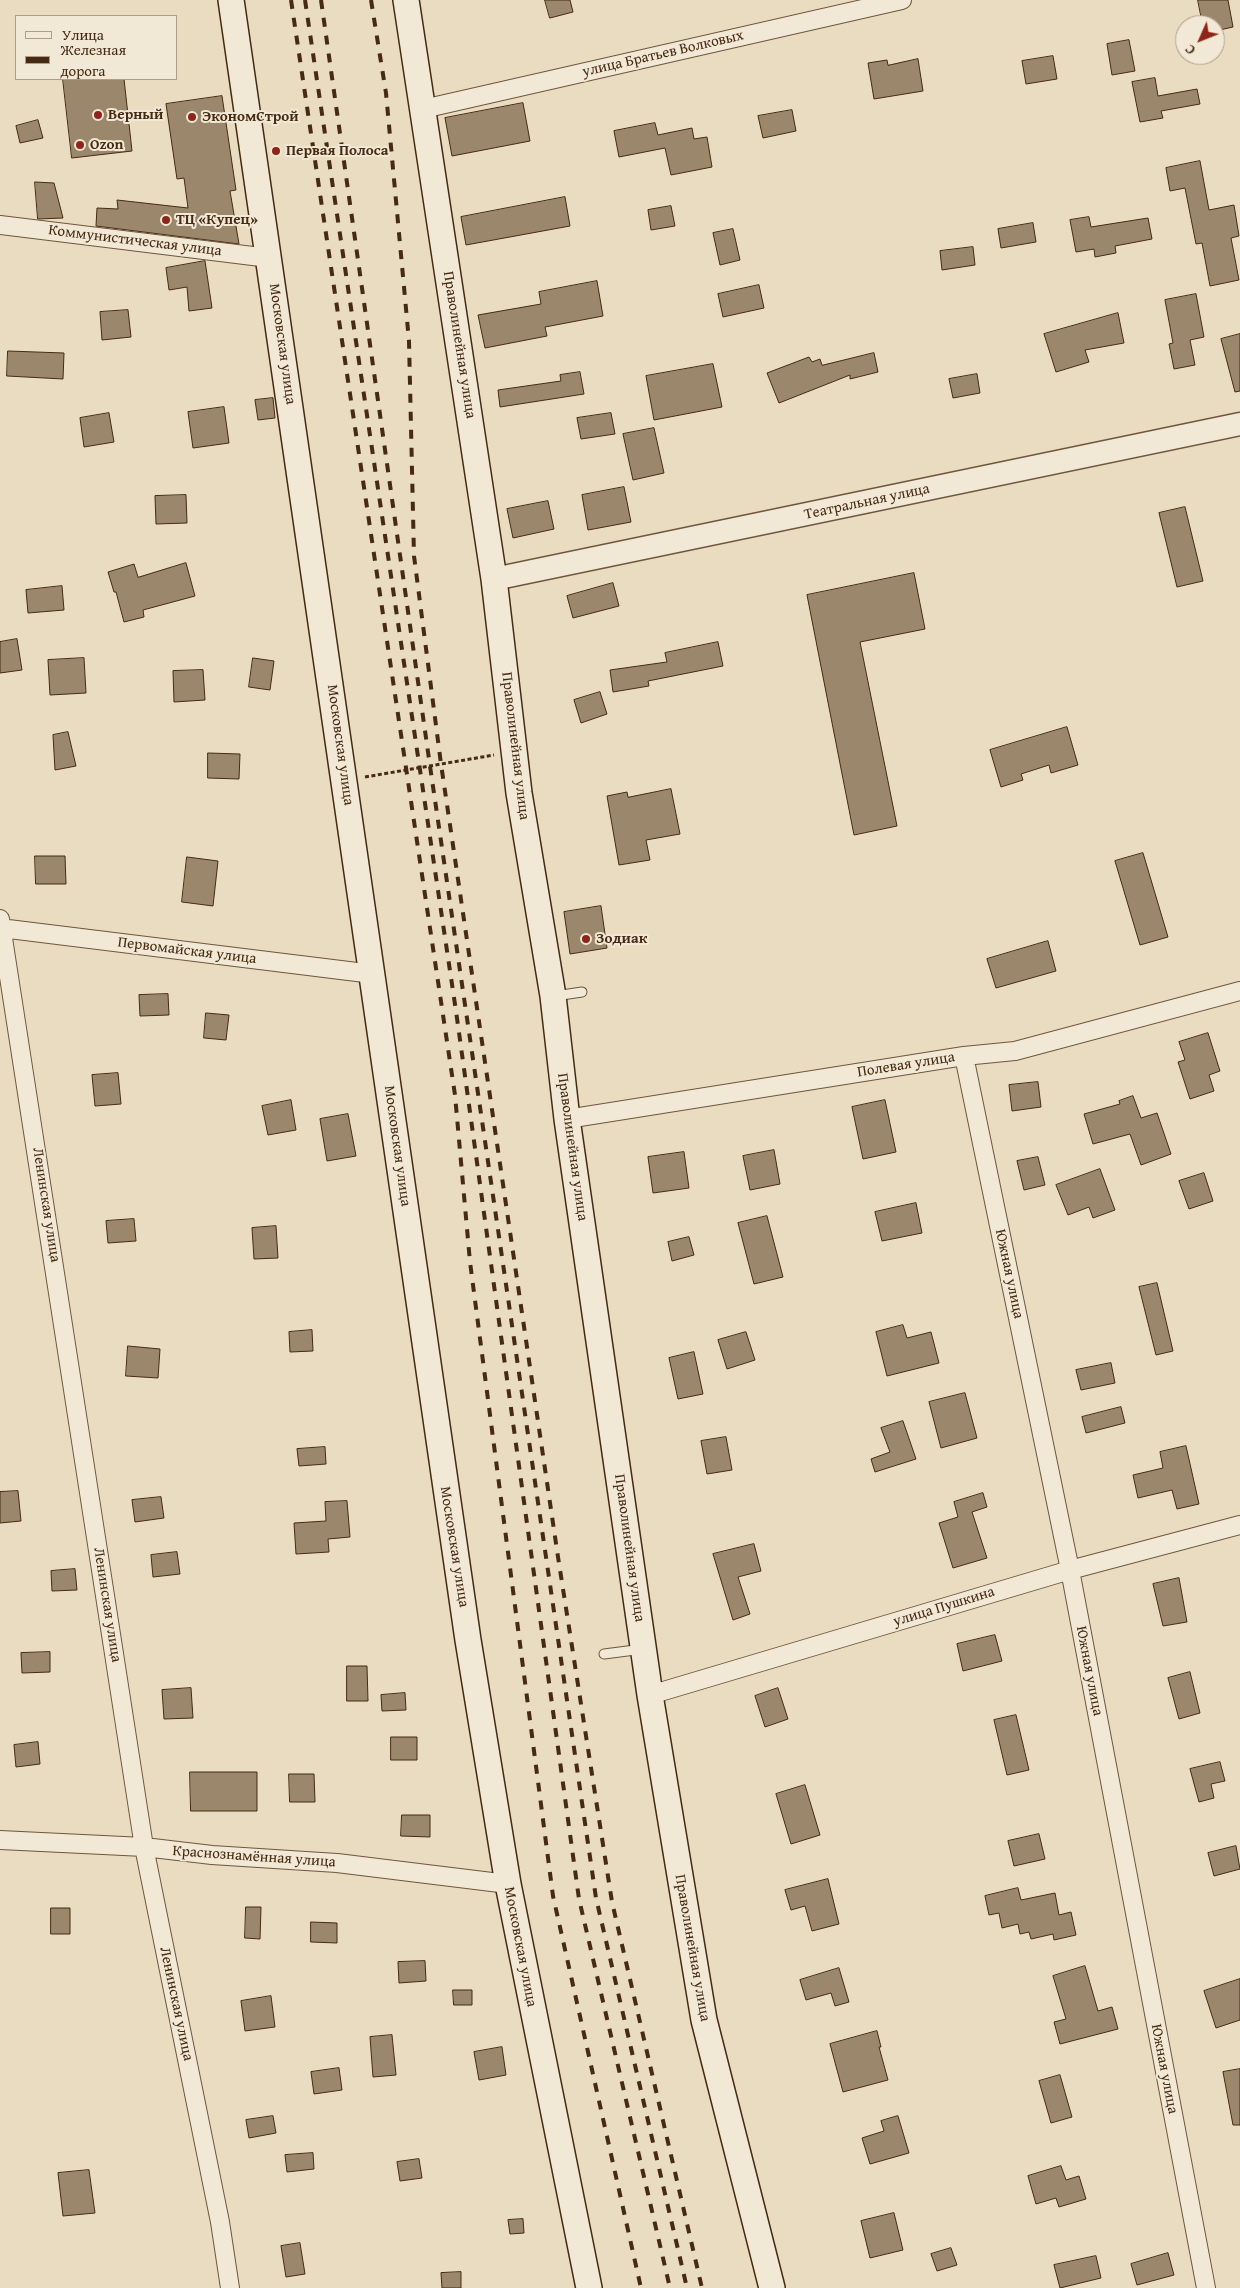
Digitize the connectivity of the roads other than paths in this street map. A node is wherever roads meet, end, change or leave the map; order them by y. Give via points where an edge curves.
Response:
1 (231, 0) edge
2 (406, 0) edge
3 (902, 0) edge
4 (424, 109) junction
5 (0, 225) edge
6 (269, 258) junction
7 (1240, 424) edge
8 (494, 579) junction
9 (1, 925) edge
10 (373, 974) junction
11 (1240, 991) edge
12 (582, 992) dead end
13 (553, 996) junction
14 (964, 1056) junction
15 (567, 1119) junction
16 (1240, 1525) edge
17 (1070, 1570) junction
18 (643, 1649) junction
19 (604, 1654) dead end
20 (650, 1695) junction
21 (0, 1840) edge
22 (144, 1847) junction
23 (508, 1884) junction
24 (230, 2288) edge
25 (589, 2288) edge
26 (772, 2288) edge
27 (1206, 2288) edge

1 - 6 main road, Московская улица
2 - 4 main road, Праволинейная улица
3 - 4 street, улица Братьев Волковых
4 - 8 main road, Праволинейная улица
5 - 6 street, Коммунистическая улица
6 - 10 main road, Московская улица
7 - 8 street, Театральная улица
8 - 13 main road, Праволинейная улица via 519,793
9 - 10 street, Первомайская улица
9 - 22 street, Ленинская улица
10 - 23 main road, Московская улица via 445,1492
11 - 14 street, Полевая улица via 1016,1051
12 - 13 lane
13 - 15 main road, Праволинейная улица
14 - 15 street, Полевая улица
14 - 17 street, Южная улица
15 - 18 main road, Праволинейная улица
16 - 17 street, улица Пушкина
17 - 20 street, улица Пушкина
17 - 27 street, Южная улица
18 - 19 lane
18 - 20 main road, Праволинейная улица
20 - 26 main road, Праволинейная улица via 704,2020
21 - 22 street, Краснознамённая улица
22 - 23 street, Краснознамённая улица via 337,1863
22 - 24 street, Ленинская улица via 220,2222
23 - 25 main road, Московская улица

